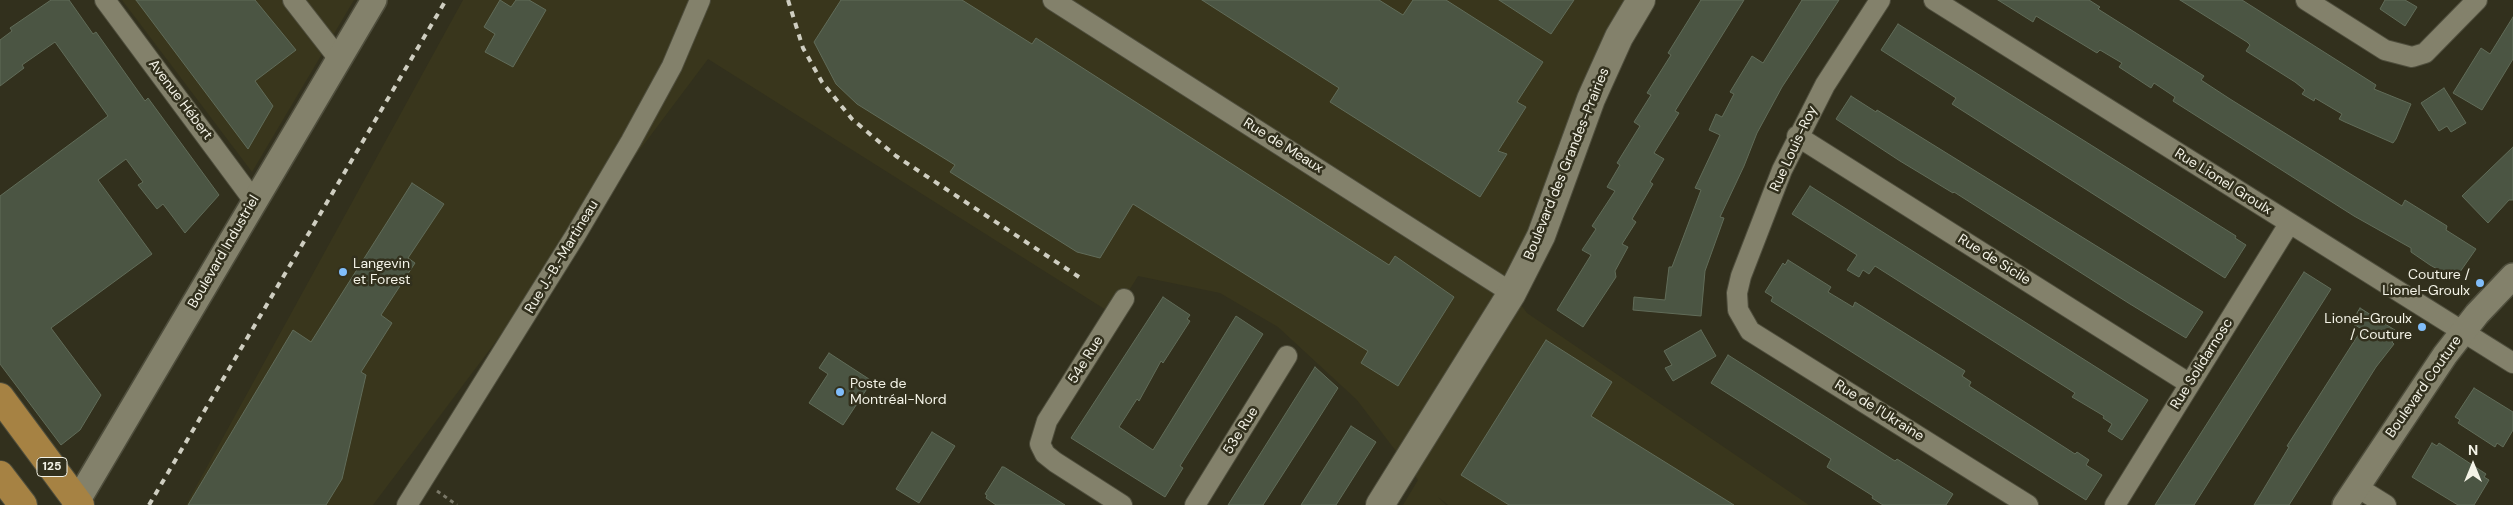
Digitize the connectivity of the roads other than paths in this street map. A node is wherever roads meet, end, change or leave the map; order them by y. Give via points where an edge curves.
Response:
1 (105, 0) edge
2 (293, 0) edge
3 (374, 0) edge
4 (700, 0) edge
5 (1053, 0) edge
6 (1641, 0) edge
7 (1880, 0) edge
8 (1934, 0) edge
9 (2306, 0) edge
10 (2477, 0) edge
11 (1955, 6) edge
12 (339, 59) junction
13 (1797, 136) junction
14 (254, 201) junction
15 (2289, 224) junction
16 (2513, 276) edge
17 (1512, 293) junction
18 (1124, 299) dead end
19 (1738, 310) joint
20 (2463, 331) junction
21 (1287, 356) dead end
22 (2513, 363) edge
23 (2190, 384) junction
24 (0, 397) edge
25 (0, 475) edge
26 (2351, 496) edge
27 (78, 504) edge
28 (22, 505) edge
29 (406, 505) edge
30 (1122, 505) edge
31 (1195, 505) edge
32 (1380, 505) edge
33 (2028, 505) edge
34 (2115, 505) edge
35 (2386, 505) edge

1 - 14 street, Avenue Hébert
2 - 12 street
3 - 12 street, Boulevard Industriel
4 - 29 street, Rue J.-B.-Martineau via 672,66 631,141
5 - 17 street, Rue de Meaux
6 - 17 main road, Boulevard des Grandes-Prairies via 1619,37 1591,99 1541,236
7 - 13 street, Rue Louis-Roy via 1825,85
8 - 11 street, Rue Lionel Groulx
9 - 10 street via 2385,50 2412,57 2425,53
11 - 15 street, Rue Lionel Groulx
12 - 14 street, Boulevard Industriel
13 - 19 street, Rue Louis-Roy via 1741,276
13 - 23 street, Rue de Sicile
14 - 27 street, Boulevard Industriel
15 - 20 street, Rue Lionel Groulx
15 - 23 street, Rue Solidarnosc
16 - 20 street, Boulevard Couture
17 - 32 main road, Boulevard des Grandes-Prairies
18 - 30 street, 54e Rue via 1047,421 1040,444 1045,454
19 - 33 street, Rue de l'Ukraine via 1750,331
20 - 22 street, Rue Lionel Groulx
20 - 26 street, Boulevard Couture
21 - 31 street, 53e Rue
23 - 34 street, Rue Solidarnosc
24 - 27 main road, 125
25 - 28 main road
26 - 35 street

